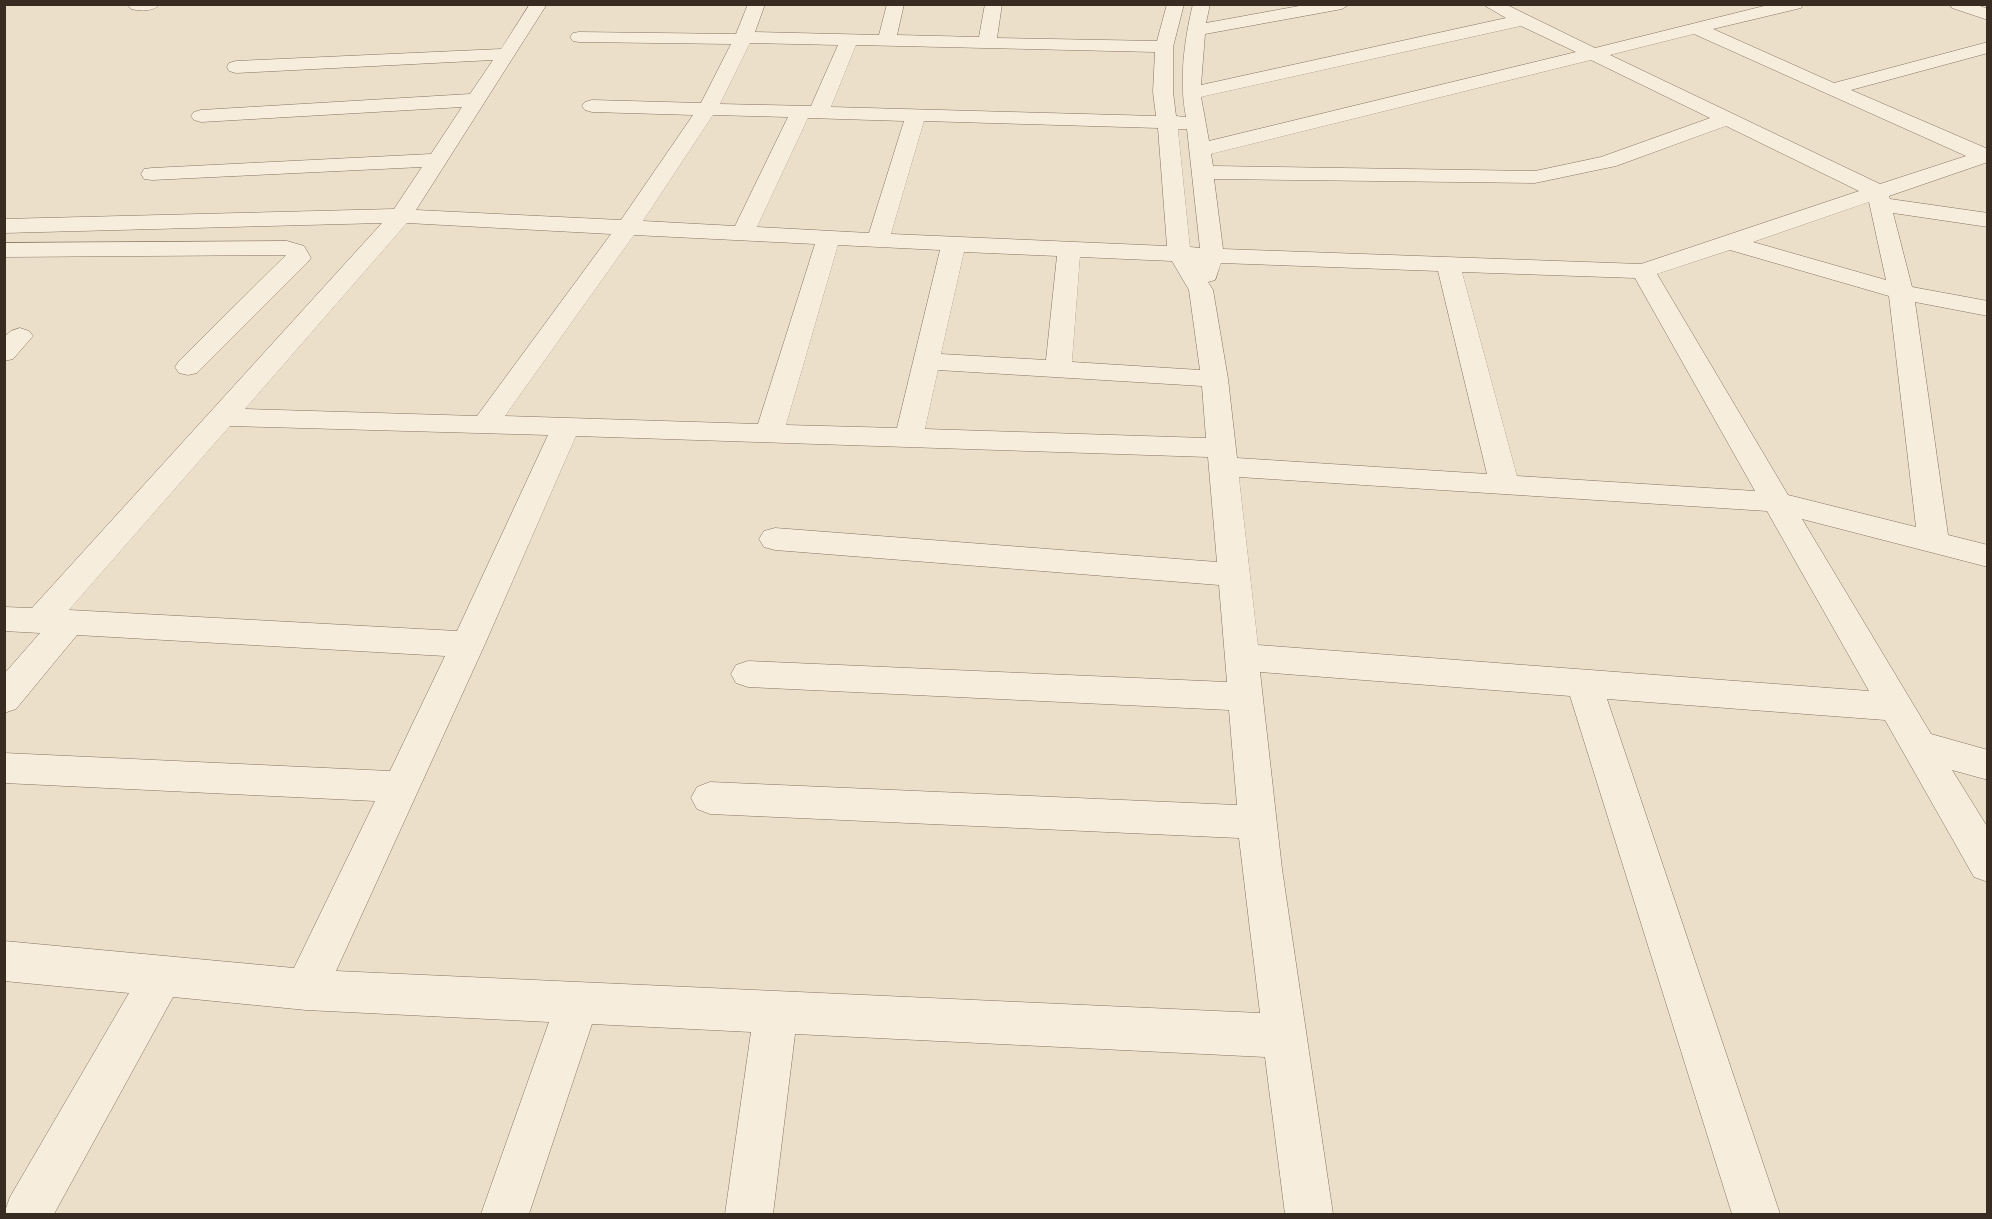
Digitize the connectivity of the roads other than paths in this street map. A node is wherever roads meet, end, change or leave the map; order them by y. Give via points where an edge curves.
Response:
1 (152, 4) edge
2 (539, 4) edge
3 (757, 4) edge
4 (896, 4) edge
5 (994, 4) edge
6 (1176, 4) edge
7 (1202, 4) edge
8 (1342, 4) edge
9 (1490, 4) edge
10 (1795, 4) edge
11 (1958, 4) edge
12 (137, 5) edge
13 (1704, 8) dead end
14 (1988, 15) edge
15 (1523, 20) junction
16 (1730, 20) junction
17 (1695, 28) junction
18 (1196, 30) junction
19 (579, 37) dead end
20 (743, 38) junction
21 (850, 39) junction
22 (887, 40) junction
23 (987, 42) junction
24 (1164, 47) junction
25 (1988, 47) edge
26 (507, 54) junction
27 (1593, 54) junction
28 (236, 67) dead end
29 (1832, 88) junction
30 (1191, 93) junction
31 (477, 100) junction
32 (592, 106) dead end
33 (708, 108) junction
34 (810, 111) junction
35 (916, 114) junction
36 (201, 116) dead end
37 (1728, 118) junction
38 (1168, 122) junction
39 (1197, 123) junction
40 (1200, 150) junction
41 (1985, 155) edge
42 (437, 160) junction
43 (1203, 172) junction
44 (152, 174) dead end
45 (1879, 198) junction
46 (400, 216) junction
47 (1988, 220) edge
48 (4, 226) edge
49 (627, 228) junction
50 (743, 233) junction
51 (829, 237) junction
52 (878, 240) junction
53 (1729, 242) junction
54 (954, 243) junction
55 (4, 250) edge
56 (1069, 250) junction
57 (1179, 253) junction
58 (1212, 254) junction
59 (1448, 264) junction
60 (1643, 271) junction
61 (1201, 290) junction
62 (1901, 292) junction
63 (1988, 309) edge
64 (927, 361) junction
65 (188, 367) dead end
66 (1058, 369) junction
67 (1215, 379) junction
68 (224, 417) junction
69 (485, 424) junction
70 (566, 427) junction
71 (770, 432) junction
72 (909, 437) junction
73 (1223, 458) junction
74 (1505, 485) junction
75 (1777, 502) junction
76 (775, 539) dead end
77 (1933, 542) junction
78 (1988, 556) edge
79 (1234, 575) junction
80 (4, 619) edge
81 (54, 622) junction
82 (468, 644) junction
83 (1241, 657) junction
84 (748, 674) dead end
85 (1584, 683) junction
86 (1245, 697) junction
87 (4, 699) edge
88 (1895, 707) junction
89 (1918, 745) junction
90 (1988, 765) edge
91 (4, 768) edge
92 (400, 787) junction
93 (710, 798) dead end
94 (1257, 822) junction
95 (1988, 866) edge
96 (4, 961) edge
97 (162, 976) junction
98 (306, 990) junction
99 (577, 1003) junction
100 (776, 1013) junction
101 (1284, 1036) junction
102 (22, 1203) edge
103 (505, 1215) edge
104 (748, 1215) edge
105 (1309, 1215) edge
106 (1756, 1215) edge

1 - 12 street
2 - 26 street
3 - 20 street
4 - 22 street
5 - 23 street
6 - 24 street
7 - 18 street
8 - 18 street
9 - 15 street
10 - 16 street
11 - 14 street
13 - 16 street
15 - 27 street
15 - 30 street
16 - 17 street
17 - 27 street
17 - 29 street
18 - 30 street
19 - 20 street
20 - 21 street
20 - 33 street
21 - 22 street
21 - 34 street
22 - 23 street
23 - 24 street
24 - 38 street via 1162,92
25 - 29 street
26 - 28 street
26 - 31 street
27 - 37 street
27 - 40 street
29 - 41 street
30 - 39 street
31 - 36 street
31 - 42 street
32 - 33 street
33 - 34 street
33 - 49 street
34 - 35 street
34 - 50 street
35 - 38 street
35 - 52 street
37 - 43 street via 1569,174 1535,177
37 - 45 street
38 - 39 street
38 - 57 street
39 - 40 street
40 - 43 street
41 - 45 street
42 - 44 street
42 - 46 street
43 - 58 street
45 - 47 street
45 - 53 street
45 - 62 street
46 - 48 street
46 - 49 street
46 - 68 street
49 - 50 street
49 - 69 street
50 - 51 street
51 - 52 street
51 - 71 street
52 - 54 street
53 - 60 street
53 - 62 street
54 - 56 street
54 - 64 street
55 - 65 street via 296,251 299,258
56 - 57 street
56 - 66 street
57 - 58 street
57 - 61 street
58 - 59 street
58 - 61 street
59 - 60 street
59 - 74 street
60 - 75 street
61 - 67 street
62 - 63 street
62 - 77 street
64 - 66 street
64 - 72 street
66 - 67 street
67 - 73 street
68 - 69 street
68 - 81 street
69 - 70 street
70 - 71 street
70 - 82 street
71 - 72 street
72 - 73 street
73 - 74 street
73 - 79 street
74 - 75 street
75 - 77 street
75 - 88 street
76 - 79 street
77 - 78 street
79 - 83 street
80 - 81 street
81 - 82 street
81 - 87 street
82 - 92 street
83 - 85 street
83 - 86 street
84 - 86 street
85 - 88 street
85 - 106 street
86 - 94 street
88 - 89 street
89 - 90 street
89 - 95 street
91 - 92 street
92 - 98 street
93 - 94 street
94 - 101 street
96 - 97 street
97 - 98 street
97 - 102 street
98 - 99 street
99 - 100 street
99 - 103 street
100 - 101 street
100 - 104 street
101 - 105 street

